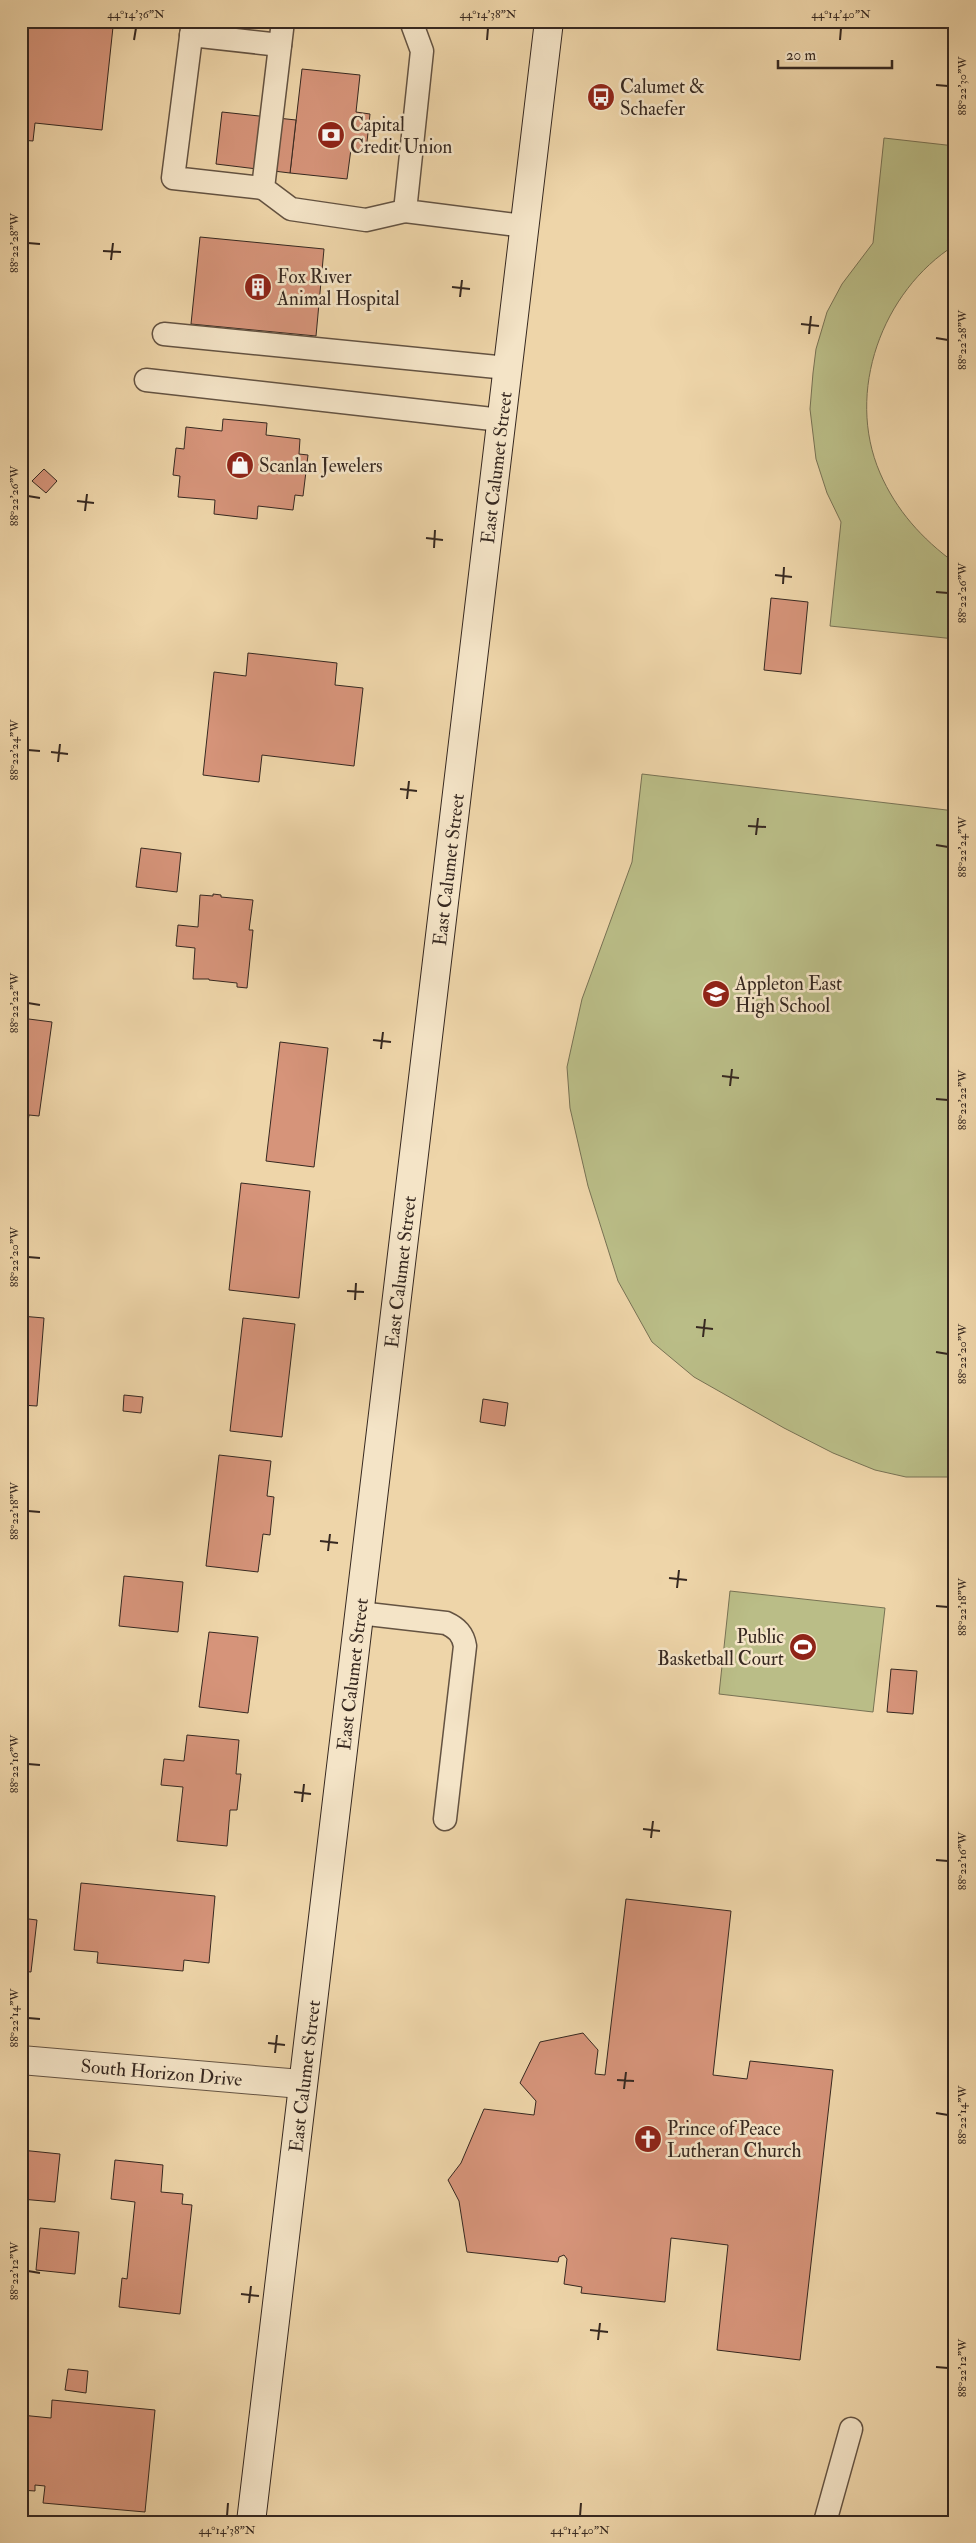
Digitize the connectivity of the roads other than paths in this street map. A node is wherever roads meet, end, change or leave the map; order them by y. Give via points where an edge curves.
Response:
1 (283, 21) edge
2 (411, 21) edge
3 (549, 21) edge
4 (192, 28) edge
5 (280, 45) junction
6 (263, 188) junction
7 (405, 211) junction
8 (524, 226) junction
9 (164, 334) dead end
10 (507, 368) junction
11 (146, 380) dead end
12 (501, 420) junction
13 (359, 1613) junction
14 (445, 1820) dead end
15 (21, 2060) edge
16 (302, 2084) junction
17 (851, 2429) dead end
18 (251, 2522) edge
19 (825, 2522) edge

1 - 5 lane
2 - 7 lane via 422,51
3 - 8 main road, East Calumet Street
4 - 5 lane
4 - 6 lane via 174,178
5 - 6 lane
6 - 7 lane via 291,208 366,220
7 - 8 lane
8 - 10 main road, East Calumet Street
9 - 10 lane
10 - 12 main road, East Calumet Street
11 - 12 lane
12 - 13 main road, East Calumet Street
13 - 14 lane via 446,1623 456,1628 464,1638
13 - 16 main road, East Calumet Street
15 - 16 main road, South Horizon Drive
16 - 18 main road, East Calumet Street
17 - 19 lane

